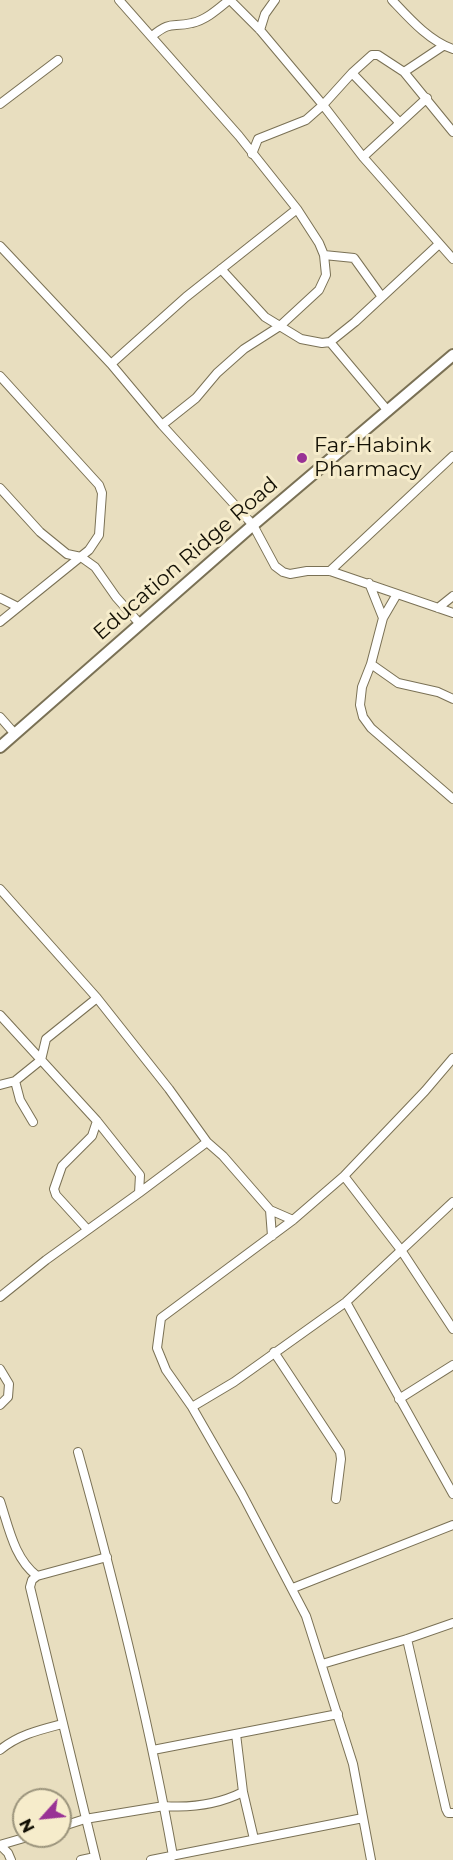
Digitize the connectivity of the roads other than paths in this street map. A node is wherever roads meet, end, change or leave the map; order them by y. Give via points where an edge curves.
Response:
1 (119, 0) edge
2 (230, 0) edge
3 (275, 0) edge
4 (392, 0) edge
5 (260, 30) junction
6 (152, 36) junction
7 (443, 45) junction
8 (453, 49) edge
9 (58, 60) dead end
10 (404, 72) junction
11 (352, 74) junction
12 (427, 98) junction
13 (0, 104) edge
14 (323, 105) junction
15 (399, 122) junction
16 (453, 132) edge
17 (239, 136) junction
18 (258, 139) junction
19 (252, 154) junction
20 (363, 157) junction
21 (297, 209) junction
22 (439, 244) junction
23 (1, 249) edge
24 (324, 255) junction
25 (453, 259) edge
26 (221, 269) junction
27 (382, 297) junction
28 (280, 326) junction
29 (330, 342) junction
30 (453, 355) edge
31 (111, 364) junction
32 (0, 376) edge
33 (388, 411) junction
34 (162, 425) junction
35 (453, 456) edge
36 (0, 488) edge
37 (253, 525) junction
38 (81, 557) junction
39 (330, 571) junction
40 (369, 583) junction
41 (397, 594) junction
42 (453, 596) edge
43 (0, 598) edge
44 (18, 608) junction
45 (438, 608) junction
46 (453, 613) edge
47 (383, 618) junction
48 (0, 622) edge
49 (140, 624) junction
50 (371, 664) junction
51 (453, 699) edge
52 (0, 717) edge
53 (15, 734) junction
54 (0, 747) edge
55 (453, 799) edge
56 (0, 889) edge
57 (96, 998) junction
58 (0, 1015) edge
59 (453, 1058) edge
60 (41, 1060) junction
61 (15, 1081) junction
62 (0, 1085) edge
63 (97, 1121) junction
64 (33, 1122) dead end
65 (207, 1142) junction
66 (344, 1176) junction
67 (139, 1193) junction
68 (453, 1202) edge
69 (270, 1210) junction
70 (293, 1220) junction
71 (87, 1229) junction
72 (272, 1236) junction
73 (401, 1250) junction
74 (0, 1297) edge
75 (346, 1302) junction
76 (453, 1329) edge
77 (274, 1352) junction
78 (453, 1365) edge
79 (0, 1369) edge
80 (399, 1399) junction
81 (0, 1405) edge
82 (192, 1407) junction
83 (78, 1452) dead end
84 (453, 1494) edge
85 (336, 1499) dead end
86 (0, 1501) edge
87 (453, 1525) edge
88 (107, 1557) junction
89 (37, 1576) junction
90 (292, 1588) junction
91 (453, 1623) edge
92 (407, 1639) junction
93 (322, 1664) junction
94 (338, 1714) junction
95 (62, 1724) junction
96 (236, 1734) junction
97 (0, 1750) edge
98 (153, 1750) junction
99 (243, 1792) junction
100 (164, 1806) junction
101 (453, 1813) edge
102 (363, 1818) junction
103 (85, 1819) junction
104 (72, 1823) edge
105 (254, 1839) junction
106 (0, 1845) edge
107 (173, 1856) junction
108 (95, 1858) edge
109 (11, 1860) edge
110 (81, 1860) edge
111 (151, 1860) edge
112 (371, 1860) edge

1 - 6 street
2 - 5 street
2 - 6 street via 192,24 165,25
3 - 5 street
4 - 7 street
5 - 14 street
6 - 17 street
7 - 8 street
7 - 10 street
9 - 13 street
10 - 11 street via 372,55
10 - 12 street
11 - 14 street
11 - 15 street
12 - 15 street
12 - 16 street
14 - 18 street via 306,120
14 - 20 street
15 - 20 street
17 - 18 street
17 - 19 street
18 - 19 street
19 - 21 street
20 - 22 street
21 - 24 street
21 - 26 street
22 - 25 street
22 - 27 street
23 - 31 street
24 - 27 street via 354,258
24 - 28 street via 326,275 319,290
26 - 28 street via 265,317
26 - 31 street
27 - 29 street
28 - 29 street via 312,343
28 - 34 street via 217,372 196,398
29 - 33 street
30 - 33 main road, Education Ridge Road
31 - 34 street
32 - 38 street via 101,489 99,535
33 - 37 main road, Education Ridge Road
34 - 37 street
35 - 39 street
36 - 38 street via 40,532 67,554
37 - 39 street via 275,566 283,572
37 - 49 main road, Education Ridge Road
38 - 44 street
38 - 49 street via 94,567
39 - 40 street
40 - 41 street
40 - 47 street
41 - 45 street
41 - 47 street
42 - 45 street
43 - 44 street
44 - 48 street
45 - 46 street
47 - 50 street
49 - 53 main road, Education Ridge Road
50 - 51 street via 398,683
50 - 55 street via 362,687 363,717
52 - 53 street
53 - 54 main road, Education Ridge Road
56 - 57 street
57 - 60 street via 46,1039
57 - 65 street
58 - 60 street
59 - 66 street
60 - 61 street
60 - 63 street
61 - 62 street
61 - 64 street via 20,1100
63 - 67 street via 140,1175
63 - 71 street via 92,1136 62,1166 54,1189
65 - 67 street
65 - 69 street
66 - 70 street
66 - 73 street
67 - 71 street
68 - 73 street
69 - 70 street
69 - 72 street
70 - 72 street
71 - 74 street
72 - 82 street via 161,1318 157,1348 166,1370
73 - 75 street
73 - 76 street
75 - 77 street
75 - 80 street
77 - 82 street
77 - 85 street via 340,1452
78 - 80 street
79 - 81 street via 9,1383 8,1397
80 - 84 street
82 - 90 street
83 - 88 street
86 - 89 street via 18,1554
87 - 90 street
88 - 89 street
88 - 98 street
89 - 95 street via 30,1587
90 - 93 street
91 - 92 street
92 - 93 street
92 - 101 street via 446,1809
93 - 94 street
94 - 96 street
94 - 102 street
95 - 97 street via 23,1735
95 - 103 street
96 - 98 street
96 - 99 street
98 - 100 street
99 - 100 street via 216,1803
99 - 105 street
100 - 103 street
100 - 107 street
102 - 105 street
102 - 112 street
103 - 104 street
103 - 108 street
105 - 107 street
106 - 109 street
107 - 111 street
108 - 110 street

